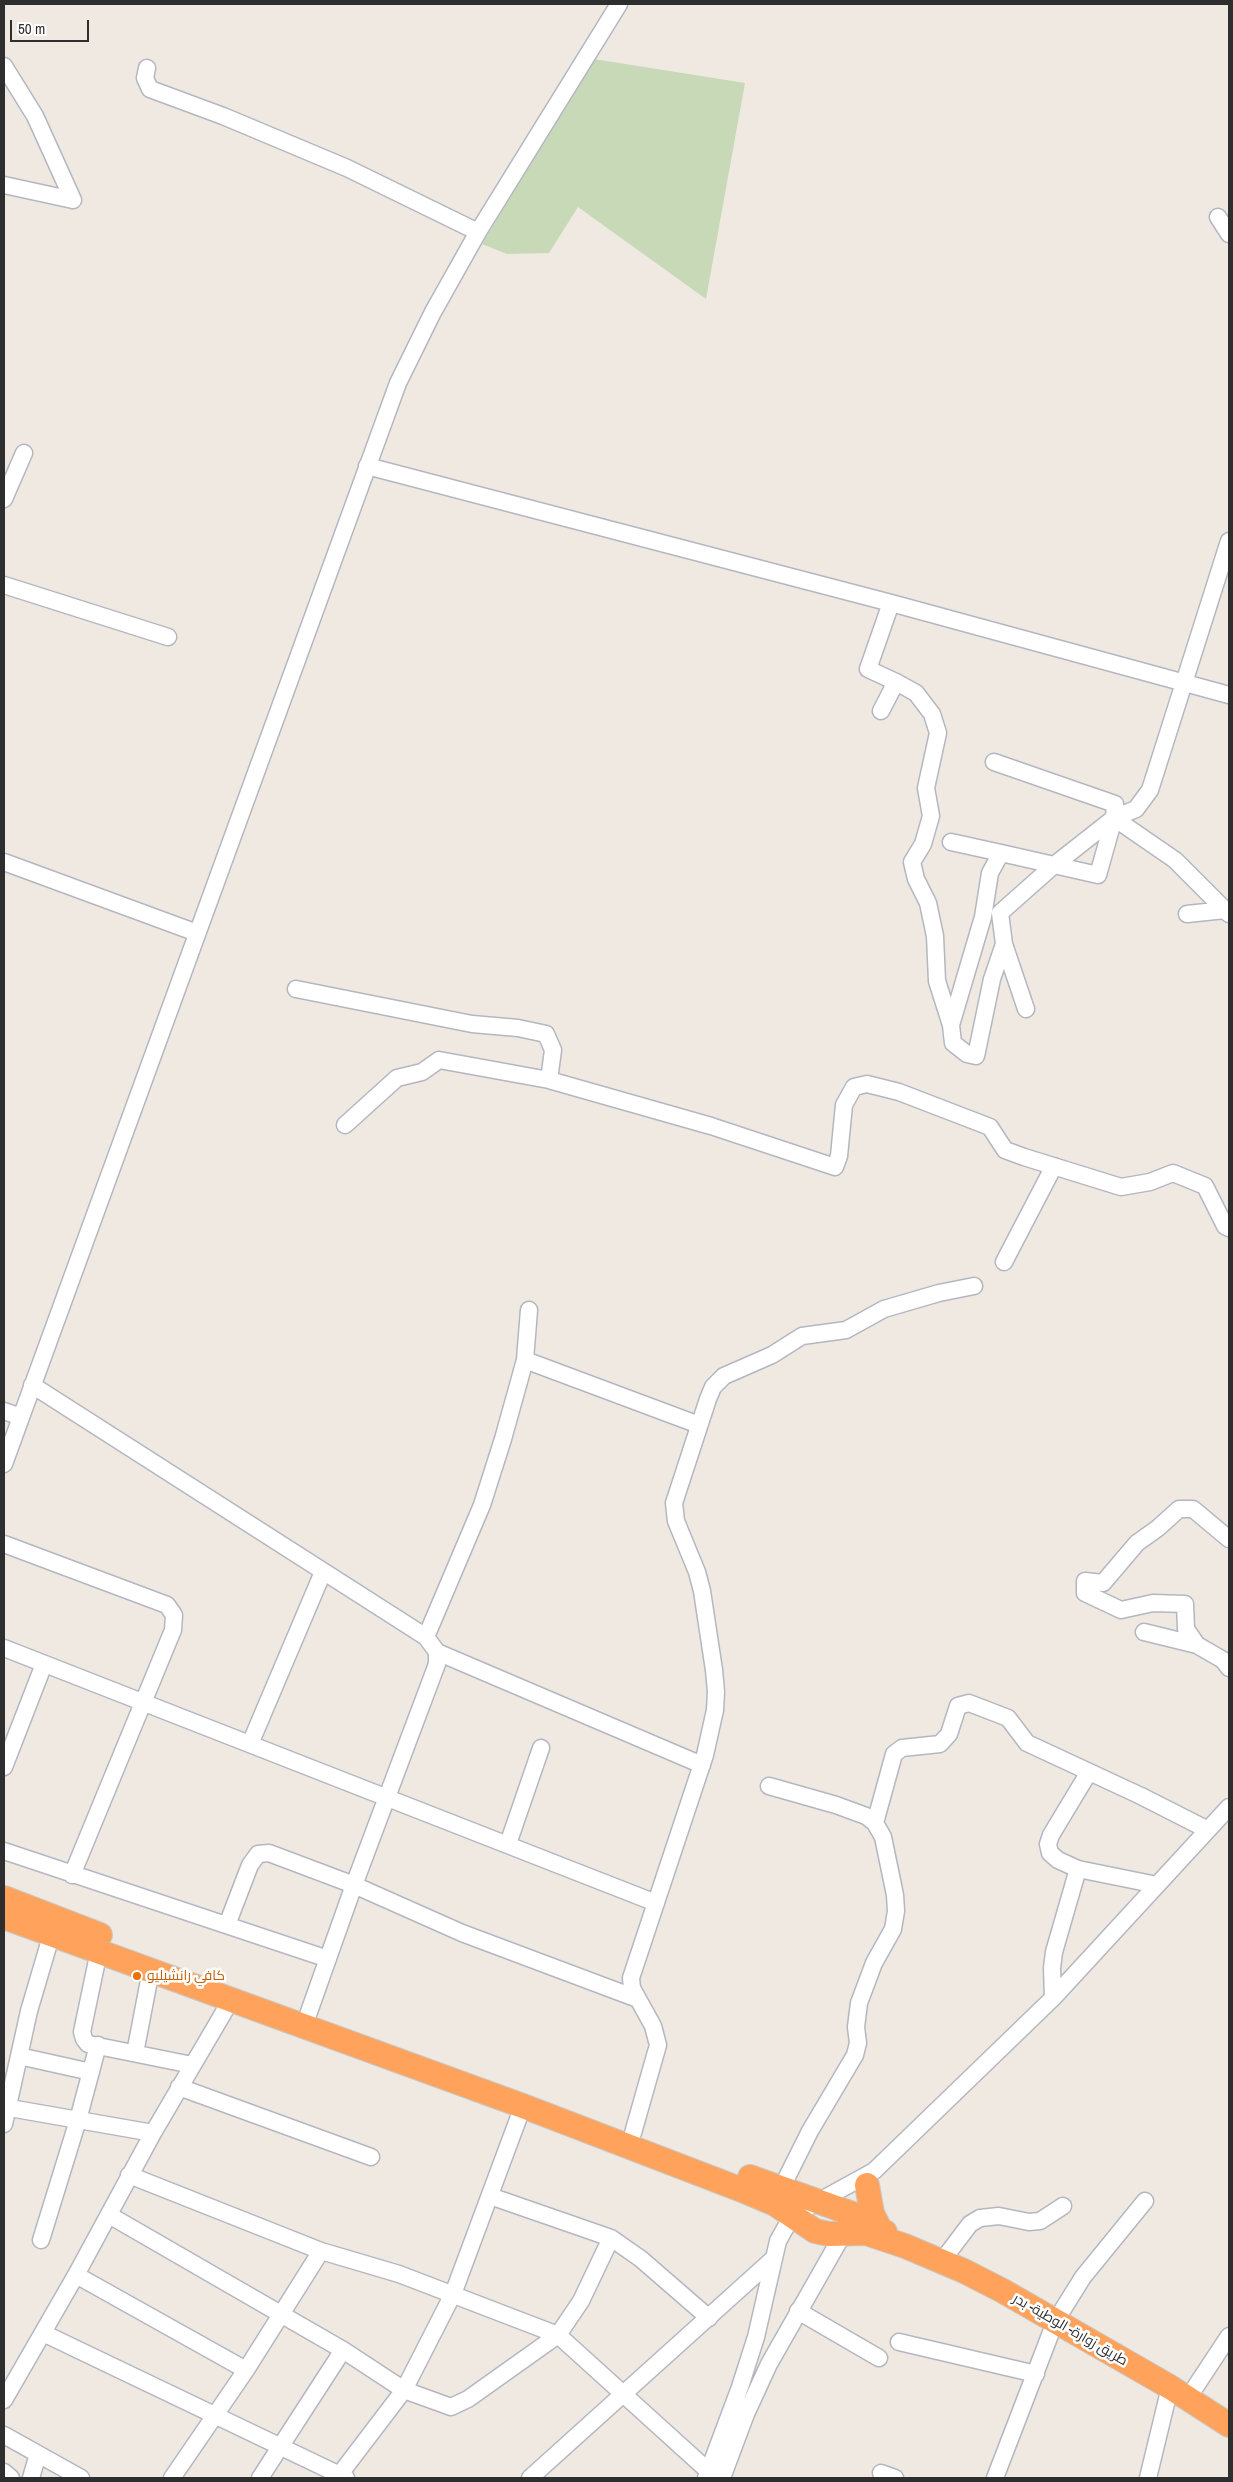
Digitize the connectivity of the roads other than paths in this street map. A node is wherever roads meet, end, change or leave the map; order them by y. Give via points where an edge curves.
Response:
1 (619, 4) edge
2 (4, 66) edge
3 (147, 68) dead end
4 (4, 185) edge
5 (1218, 217) dead end
6 (478, 232) junction
7 (1229, 234) edge
8 (24, 453) dead end
9 (367, 466) junction
10 (4, 499) edge
11 (1229, 541) edge
12 (4, 585) edge
13 (891, 602) junction
14 (168, 637) dead end
15 (896, 682) junction
16 (1186, 684) junction
17 (1229, 695) edge
18 (881, 712) dead end
19 (994, 762) dead end
20 (1114, 818) junction
21 (951, 842) dead end
22 (1002, 853) junction
23 (4, 862) edge
24 (1053, 866) junction
25 (1227, 912) edge
26 (1187, 914) dead end
27 (197, 933) junction
28 (1004, 944) junction
29 (296, 989) dead end
30 (1026, 1009) dead end
31 (951, 1026) junction
32 (549, 1080) junction
33 (345, 1125) dead end
34 (1054, 1166) junction
35 (1229, 1228) edge
36 (1004, 1262) dead end
37 (974, 1286) dead end
38 (530, 1310) dead end
39 (525, 1360) junction
40 (32, 1385) junction
41 (4, 1411) edge
42 (21, 1417) junction
43 (699, 1425) junction
44 (4, 1464) edge
45 (1229, 1540) edge
46 (4, 1544) edge
47 (323, 1572) junction
48 (1144, 1632) dead end
49 (426, 1637) junction
50 (1197, 1644) junction
51 (4, 1648) edge
52 (437, 1652) junction
53 (44, 1664) junction
54 (1229, 1668) edge
55 (144, 1703) junction
56 (250, 1744) junction
57 (542, 1748) dead end
58 (702, 1765) junction
59 (4, 1767) edge
60 (1089, 1772) junction
61 (769, 1786) dead end
62 (387, 1797) junction
63 (1229, 1807) edge
64 (875, 1823) junction
65 (1208, 1830) junction
66 (508, 1844) junction
67 (4, 1851) edge
68 (1078, 1869) junction
69 (72, 1875) junction
70 (354, 1885) junction
71 (1157, 1885) junction
72 (4, 1898) edge
73 (656, 1903) junction
74 (4, 1917) edge
75 (227, 1925) junction
76 (52, 1933) junction
77 (99, 1950) junction
78 (328, 1959) junction
79 (151, 1970) junction
80 (1053, 1998) junction
81 (638, 1999) junction
82 (231, 2000) junction
83 (307, 2019) junction
84 (98, 2046) junction
85 (135, 2053) junction
86 (19, 2056) junction
87 (192, 2065) junction
88 (91, 2072) junction
89 (179, 2087) junction
90 (524, 2106) junction
91 (6, 2107) edge
92 (78, 2120) junction
93 (4, 2124) edge
94 (153, 2133) junction
95 (633, 2133) junction
96 (371, 2157) dead end
97 (129, 2174) junction
98 (870, 2178) junction
99 (781, 2189) junction
100 (490, 2196) junction
101 (818, 2201) junction
102 (1145, 2201) dead end
103 (1063, 2206) dead end
104 (108, 2215) junction
105 (792, 2216) junction
106 (849, 2223) junction
107 (879, 2227) junction
108 (611, 2238) junction
109 (41, 2240) dead end
110 (905, 2246) junction
111 (321, 2251) junction
112 (773, 2259) junction
113 (942, 2261) junction
114 (76, 2275) junction
115 (453, 2294) junction
116 (798, 2312) junction
117 (282, 2315) junction
118 (710, 2318) junction
119 (1055, 2322) junction
120 (43, 2333) junction
121 (558, 2335) junction
122 (1229, 2336) edge
123 (899, 2342) dead end
124 (343, 2350) junction
125 (879, 2358) dead end
126 (246, 2370) junction
127 (1036, 2374) junction
128 (404, 2390) junction
129 (1179, 2393) junction
130 (623, 2396) junction
131 (4, 2400) edge
132 (214, 2416) junction
133 (1229, 2425) edge
134 (4, 2435) edge
135 (280, 2446) junction
136 (38, 2454) junction
137 (4, 2472) edge
138 (340, 2477) edge
139 (713, 2477) edge
140 (11, 2478) edge
141 (31, 2478) edge
142 (81, 2478) edge
143 (172, 2478) edge
144 (260, 2478) edge
145 (530, 2478) edge
146 (995, 2478) edge
147 (1148, 2478) edge

1 - 6 street
2 - 4 street via 35,116 73,200
3 - 6 street via 145,78 150,90 223,116 347,168
5 - 7 street
6 - 9 street via 398,383
8 - 10 street
9 - 13 street
9 - 27 street
11 - 16 street
12 - 14 street
13 - 15 street via 868,669
13 - 16 street
15 - 18 street
15 - 31 street via 916,693 932,714 938,733 926,788 931,816 923,844 912,862 928,903 935,936 937,981
16 - 17 street
16 - 20 street via 1150,790 1136,809
19 - 20 street via 1114,804
20 - 24 street
20 - 24 street via 1098,875
20 - 25 street via 1175,860
21 - 22 street
22 - 24 street
22 - 31 street via 990,874 983,917
23 - 27 street
24 - 28 street via 1000,913
25 - 26 street
27 - 40 street
28 - 30 street
28 - 31 street via 990,987 976,1056 967,1054 953,1043
29 - 32 street via 472,1024 546,1034 553,1050
32 - 33 street via 439,1060 422,1072 397,1078
32 - 34 street via 711,1126 835,1167 844,1105 854,1087 867,1084 899,1092 990,1127 1006,1150
34 - 35 street via 1121,1187 1150,1182 1173,1173 1205,1186
34 - 36 street
37 - 43 street via 939,1292 884,1309 846,1330 802,1336 772,1355 724,1376 713,1386
38 - 39 street
39 - 43 street
39 - 49 street via 482,1505
40 - 42 street
40 - 47 street
41 - 42 street
42 - 44 street
43 - 58 street via 674,1503 676,1521 702,1591 716,1692 712,1729
45 - 50 street via 1193,1510 1179,1509 1137,1543 1103,1583 1085,1581 1085,1593 1121,1610 1153,1603 1185,1604 1186,1629
46 - 55 street via 167,1605 174,1615 174,1630
47 - 49 street
47 - 56 street
48 - 50 street
49 - 52 street
50 - 54 street via 1223,1660
51 - 53 street
52 - 58 street
52 - 62 street via 437,1664
53 - 55 street
53 - 59 street
55 - 56 street
55 - 69 street
56 - 62 street
57 - 66 street
58 - 73 street
60 - 64 street via 1027,1743 1008,1718 976,1705 963,1704 958,1706 946,1739 940,1744 902,1748 894,1754
60 - 65 street
60 - 68 street via 1048,1844 1050,1853 1058,1860
61 - 64 street via 836,1805 866,1816
62 - 66 street
62 - 70 street
63 - 65 street
64 - 99 street via 883,1837 895,1895 893,1929 861,1996 855,2055 810,2131
65 - 71 street
66 - 73 street
67 - 69 street
68 - 71 street
68 - 80 street via 1054,1952
69 - 75 street
70 - 75 street via 269,1853 258,1854 250,1865
70 - 78 street
70 - 81 street via 462,1934
71 - 80 street
72 - 83 highway
73 - 81 street via 631,1978
74 - 76 highway
75 - 78 street
76 - 77 highway
76 - 86 street
77 - 79 highway
77 - 84 street via 82,2032 88,2044
78 - 83 street
79 - 82 highway
79 - 85 street
80 - 98 street
81 - 95 street via 653,2026 658,2045
82 - 83 highway
82 - 87 street
83 - 90 highway
83 - 95 highway
84 - 85 street
84 - 88 street
85 - 87 street
86 - 88 street
86 - 91 street
87 - 89 street
88 - 92 street
89 - 94 street
89 - 96 street
90 - 100 street
90 - 105 highway via 742,2190 775,2204
91 - 92 street
91 - 93 street
92 - 94 street
92 - 109 street
94 - 97 street
95 - 99 highway
97 - 104 street
97 - 111 street
98 - 101 street
98 - 106 street
98 - 107 highway via 872,2213
99 - 101 highway
100 - 108 street
100 - 115 street
101 - 105 street
101 - 106 highway
102 - 119 street via 1082,2276
103 - 113 street via 1040,2221 999,2216 980,2218 970,2224
104 - 114 street
104 - 117 street
105 - 106 highway via 814,2230 829,2234
105 - 112 street via 782,2231
106 - 107 highway
106 - 110 highway
106 - 116 street
107 - 110 highway
108 - 118 street via 641,2259
108 - 121 street via 581,2301
110 - 113 highway, طريق زوارة- الوطية- بدر
111 - 115 street via 363,2262
111 - 117 street
112 - 118 street
112 - 139 street via 756,2337
113 - 119 highway, طريق زوارة- الوطية- بدر via 979,2278
114 - 120 street
114 - 126 street
115 - 121 street
115 - 128 street
116 - 125 street
116 - 139 street
117 - 124 street
117 - 126 street
118 - 130 street
119 - 127 street
119 - 129 highway, طريق زوارة- الوطية- بدر
120 - 131 street
120 - 132 street
121 - 128 street via 458,2405 442,2405
121 - 130 street
122 - 129 street
123 - 127 street
124 - 128 street
124 - 135 street
126 - 132 street
127 - 146 street
128 - 138 street
129 - 133 highway, طريق زوارة- الوطية- بدر
129 - 147 street
130 - 139 street
130 - 145 street
132 - 135 street
132 - 143 street
134 - 136 street
135 - 138 street
135 - 144 street
136 - 141 street
136 - 142 street
137 - 140 street

